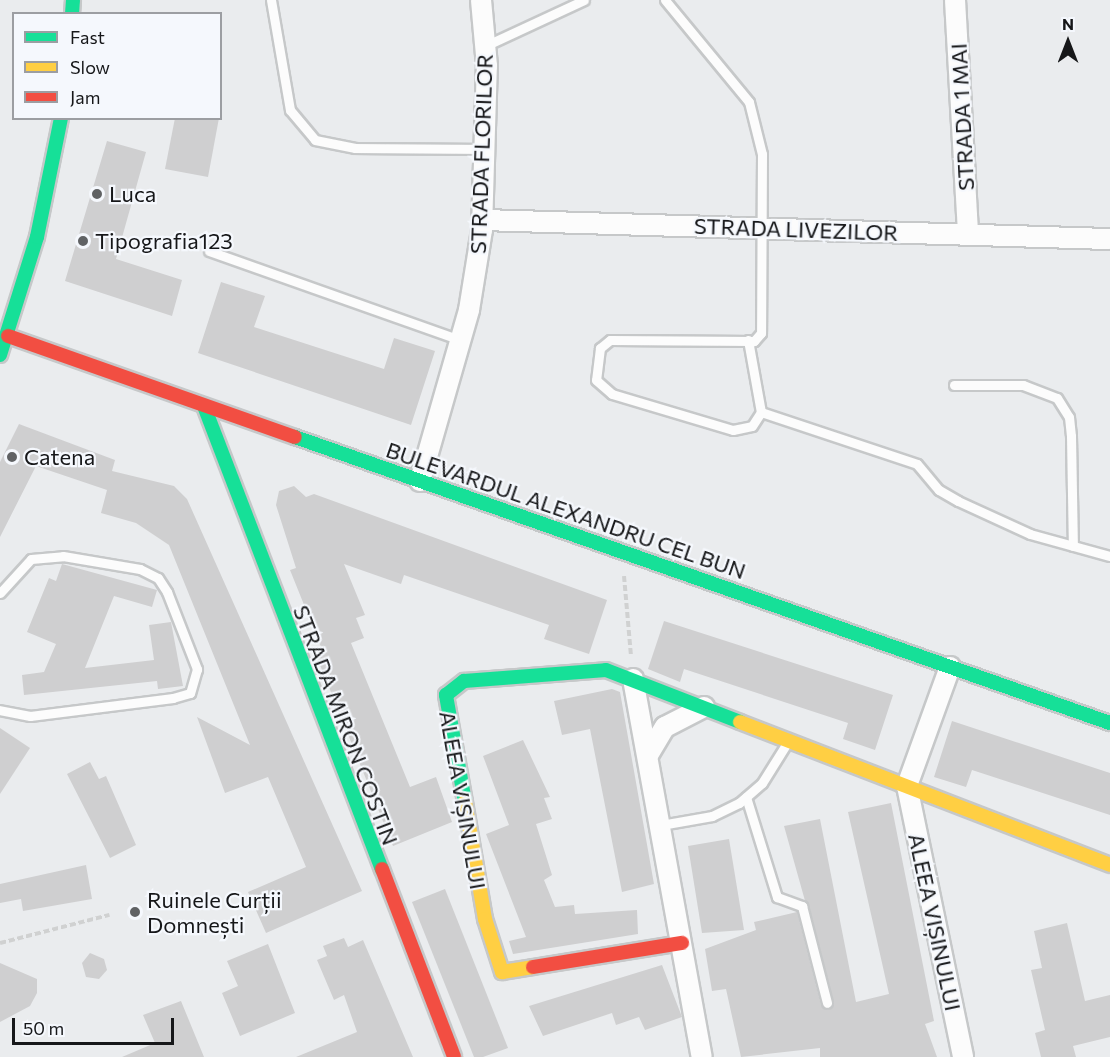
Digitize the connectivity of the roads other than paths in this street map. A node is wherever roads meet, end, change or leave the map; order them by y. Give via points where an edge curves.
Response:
1 (271, 0) edge
2 (481, 0) edge
3 (584, 0) edge
4 (665, 0) edge
5 (955, 0) edge
6 (485, 46) junction
7 (62, 120) edge
8 (485, 149) junction
9 (483, 219) junction
10 (761, 228) junction
11 (968, 235) junction
12 (1110, 239) edge
13 (209, 251) dead end
14 (8, 336) junction
15 (461, 340) junction
16 (748, 340) junction
17 (0, 355) edge
18 (954, 385) dead end
19 (204, 406) junction
20 (761, 412) junction
21 (420, 481) junction
22 (1073, 546) junction
23 (1110, 556) edge
24 (0, 593) edge
25 (950, 667) junction
26 (633, 679) junction
27 (704, 707) junction
28 (0, 710) edge
29 (1110, 723) edge
30 (789, 740) junction
31 (648, 755) junction
32 (907, 786) junction
33 (746, 797) junction
34 (661, 825) junction
35 (1110, 866) edge
36 (682, 943) junction
37 (827, 1003) dead end
38 (454, 1057) edge
39 (702, 1057) edge
40 (963, 1057) edge

1 - 8 lane via 290,110 315,140 355,148
2 - 6 street, STRADA FLORILOR
3 - 6 lane
4 - 10 lane via 749,102 762,154
5 - 11 street, STRADA 1 MAI
6 - 8 street, STRADA FLORILOR
7 - 14 street via 47,200
8 - 9 street, STRADA FLORILOR
9 - 10 street, STRADA LIVEZILOR
9 - 15 street, STRADA FLORILOR
10 - 11 street, STRADA LIVEZILOR
10 - 16 lane via 761,333 759,339
11 - 12 street, STRADA LIVEZILOR
13 - 15 lane
14 - 17 street
14 - 19 street, BULEVARDUL ALEXANDRU CEL BUN
15 - 21 street, STRADA FLORILOR
16 - 20 lane
16 - 20 lane via 610,340 600,348 596,380 612,394 734,429 752,426
18 - 22 lane via 1023,385 1057,398 1069,417
19 - 21 street, BULEVARDUL ALEXANDRU CEL BUN
19 - 38 street, STRADA MIRON COSTIN
20 - 22 lane via 916,464 939,490 958,501 1030,534
21 - 25 street, BULEVARDUL ALEXANDRU CEL BUN
22 - 23 lane
24 - 28 lane via 31,559 63,556 140,569 158,578 167,592 197,669 190,693 173,699 30,716
25 - 29 street, BULEVARDUL ALEXANDRU CEL BUN
25 - 32 street
26 - 27 street, ALEEA VIȘINULUI
26 - 31 street
26 - 36 street, ALEEA VIȘINULUI via 597,669 538,672 464,681 446,694 485,919 502,972
27 - 30 street, ALEEA VIȘINULUI
27 - 31 street via 664,727
30 - 32 street, ALEEA VIȘINULUI
30 - 33 lane
31 - 34 street
32 - 35 street, ALEEA VIȘINULUI
32 - 40 street, ALEEA VIȘINULUI
33 - 34 lane via 712,816
33 - 37 lane via 777,897 802,906
34 - 36 street
36 - 39 street

